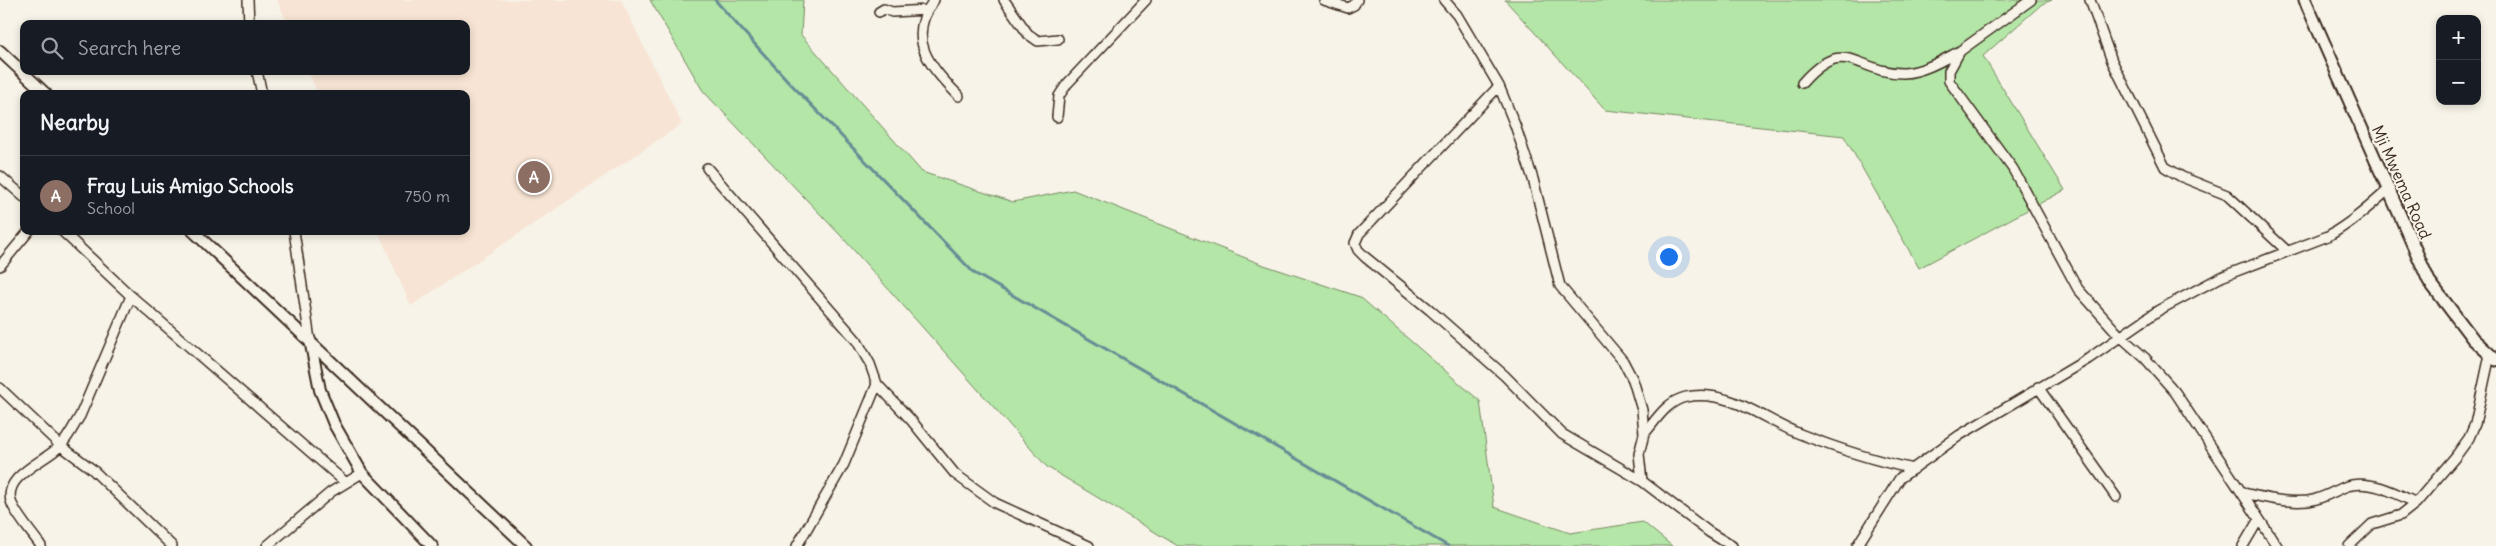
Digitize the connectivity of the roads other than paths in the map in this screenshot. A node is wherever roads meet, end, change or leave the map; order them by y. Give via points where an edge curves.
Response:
1 (248, 0) edge
2 (934, 0) edge
3 (1004, 0) edge
4 (1146, 0) edge
5 (1324, 0) edge
6 (1357, 0) edge
7 (1444, 0) edge
8 (2031, 0) edge
9 (2090, 0) edge
10 (2304, 0) edge
11 (927, 10) junction
12 (879, 12) dead end
13 (249, 20) edge
14 (1058, 39) dead end
15 (0, 43) edge
16 (0, 51) edge
17 (1960, 51) junction
18 (20, 62) edge
19 (20, 70) edge
20 (26, 75) edge
21 (34, 75) edge
22 (258, 75) edge
23 (1802, 83) dead end
24 (1499, 86) junction
25 (42, 90) edge
26 (50, 90) edge
27 (261, 90) edge
28 (959, 96) dead end
29 (1057, 117) dead end
30 (707, 168) dead end
31 (0, 176) edge
32 (2388, 190) junction
33 (20, 194) edge
34 (26, 235) edge
35 (66, 235) edge
36 (197, 235) edge
37 (295, 235) edge
38 (2287, 250) junction
39 (0, 266) edge
40 (131, 296) junction
41 (2120, 336) junction
42 (310, 340) junction
43 (2493, 358) edge
44 (876, 384) junction
45 (2038, 387) junction
46 (0, 388) edge
47 (1644, 434) junction
48 (61, 446) junction
49 (1914, 469) junction
50 (362, 474) junction
51 (1642, 481) junction
52 (345, 482) junction
53 (2244, 493) junction
54 (2116, 497) dead end
55 (2416, 503) junction
56 (2259, 519) junction
57 (41, 546) edge
58 (172, 546) edge
59 (267, 546) edge
60 (432, 546) edge
61 (526, 546) edge
62 (797, 546) edge
63 (1089, 546) edge
64 (1732, 546) edge
65 (1857, 546) edge
66 (2242, 546) edge
67 (2277, 546) edge
68 (2349, 546) edge

1 - 13 street
2 - 11 street
3 - 14 street via 1028,34 1038,41
4 - 29 street via 1066,84 1059,96
5 - 6 street via 1348,8
7 - 24 street via 1457,15
8 - 17 street
9 - 38 street via 2112,61 2164,167 2227,195
10 - 32 main road, Mji Mwema Road
11 - 12 street via 892,12 884,9
11 - 28 street via 921,24 923,51
15 - 18 street
16 - 19 street
17 - 23 street via 1926,68 1905,73 1888,72 1858,60 1832,59 1815,68
17 - 41 street via 1952,63 1949,81 2013,169 2078,289
20 - 25 street
21 - 26 street
22 - 27 street
24 - 47 street via 1533,179 1560,286 1623,361 1642,410
24 - 51 street via 1359,234 1355,243 1375,267 1505,376 1562,434
30 - 44 street via 857,341 870,364
31 - 33 street
32 - 38 street via 2345,226 2328,236
32 - 43 main road, Mji Mwema Road via 2429,281 2452,314
34 - 39 street
35 - 40 street
36 - 42 street
37 - 42 street
38 - 41 street via 2221,277 2159,310
40 - 48 street via 80,416
40 - 52 street
41 - 45 street via 2088,359
41 - 53 street via 2176,392
42 - 50 street via 320,390 334,424
42 - 61 street
43 - 55 street via 2469,438
44 - 62 street via 844,464
44 - 63 street via 911,420 955,474 972,488 995,503
45 - 49 street via 1960,435
45 - 54 street
46 - 48 street
47 - 49 street via 1673,402 1686,397 1716,397 1800,434
47 - 51 street via 1639,454
48 - 57 street via 19,477 10,494 12,504
48 - 58 street via 92,469
49 - 65 street via 1900,478
50 - 52 street
50 - 60 street
51 - 64 street
52 - 59 street
53 - 55 street via 2270,499 2308,501 2349,486 2362,485 2390,490
53 - 56 street
55 - 68 street via 2402,515 2372,524
56 - 66 street
56 - 67 street

